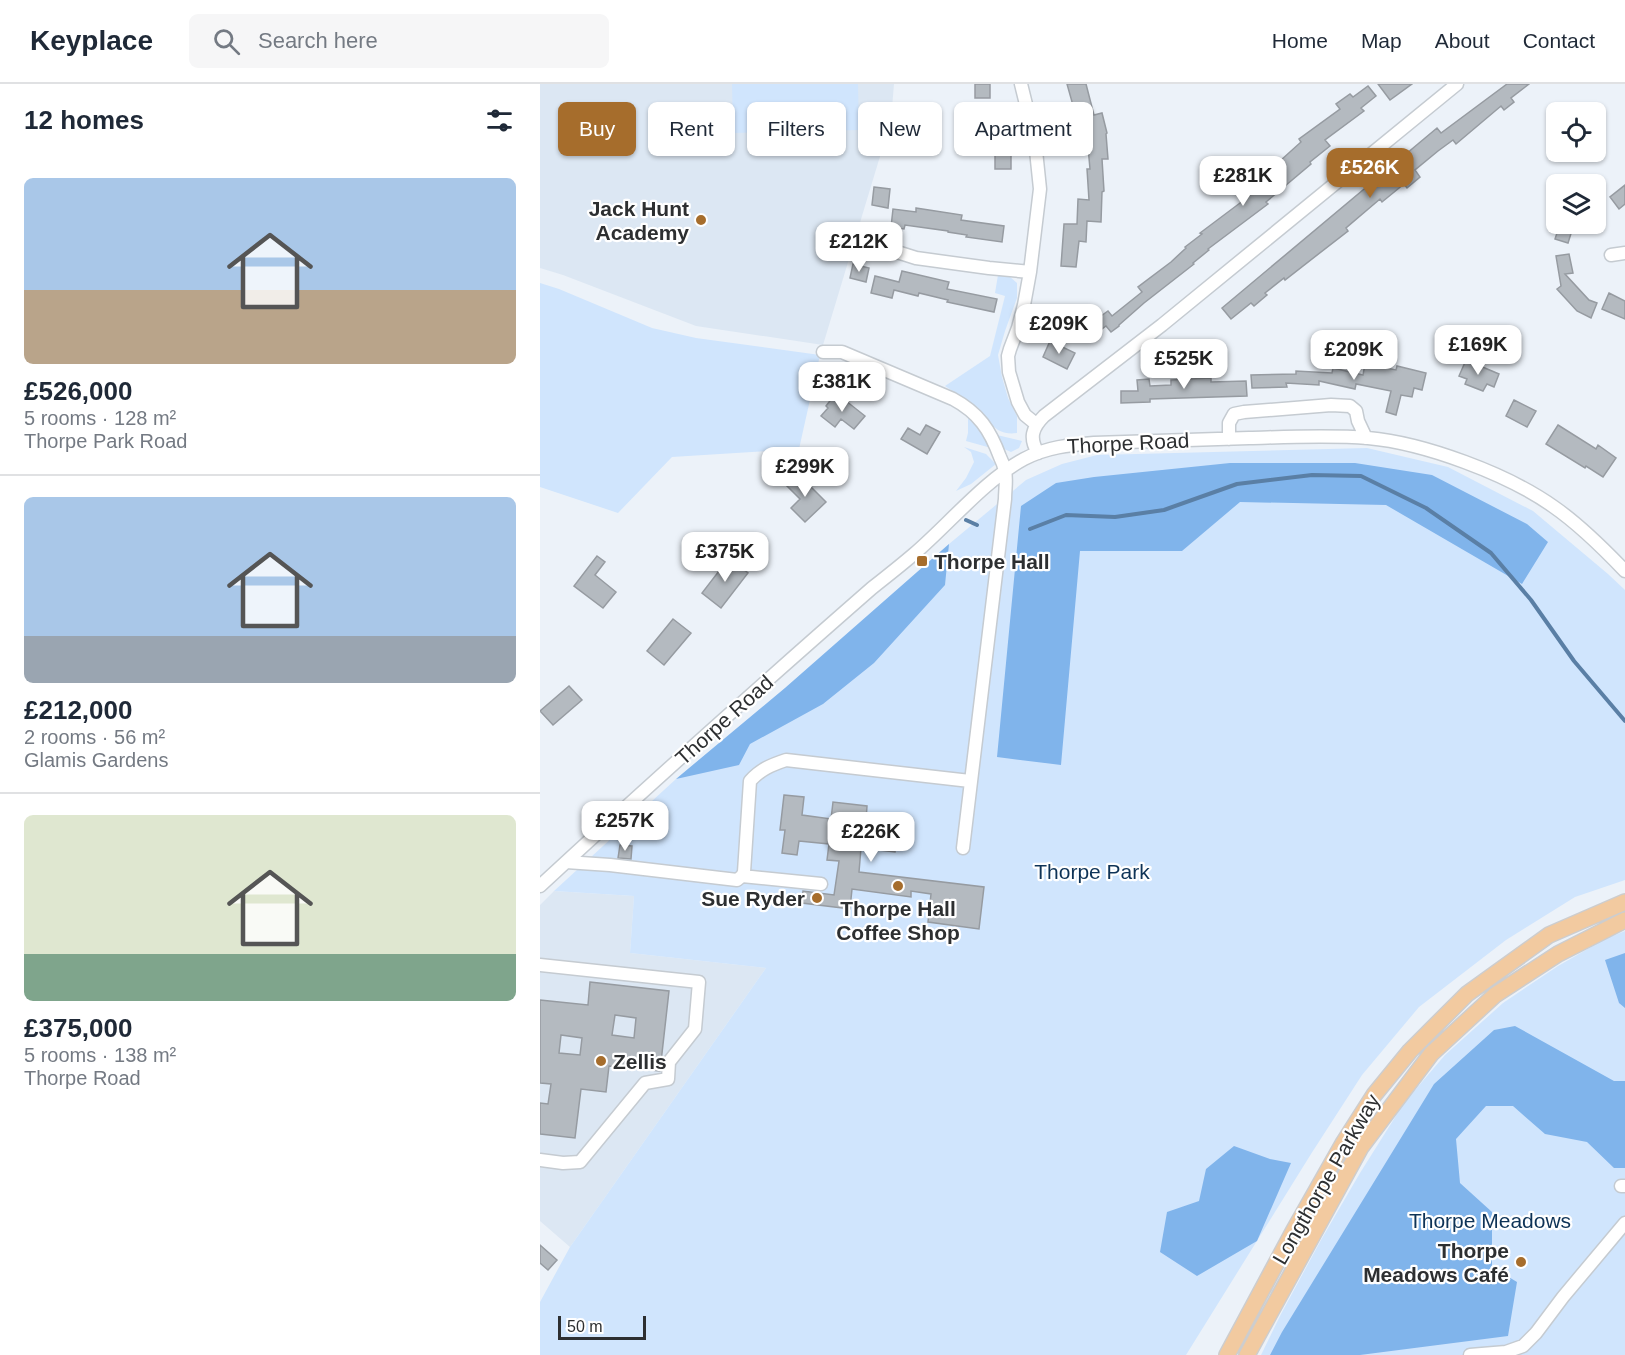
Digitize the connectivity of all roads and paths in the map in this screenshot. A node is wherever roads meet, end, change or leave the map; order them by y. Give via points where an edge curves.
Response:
1 (1021, 84) edge
2 (1457, 84) edge
3 (856, 239) dead end
4 (1625, 253) edge
5 (1611, 255) dead end
6 (1030, 272) junction
7 (823, 351) dead end
8 (1036, 424) junction
9 (1366, 438) junction
10 (1229, 439) junction
11 (1038, 453) junction
12 (1005, 472) junction
13 (1625, 571) edge
14 (970, 781) junction
15 (963, 848) dead end
16 (566, 862) junction
17 (742, 876) junction
18 (821, 884) dead end
19 (540, 886) edge
20 (1625, 902) edge
21 (1625, 920) edge
22 (540, 965) edge
23 (540, 1160) edge
24 (1625, 1223) edge
25 (1227, 1355) edge
26 (1247, 1355) edge
27 (1470, 1355) edge

1 - 6 street via 1035,141 1040,189
2 - 8 street
3 - 6 street via 916,258
4 - 5 street
6 - 8 street via 1008,356 1018,402
7 - 12 street via 842,352 966,407 988,430
8 - 11 street via 1032,437
9 - 10 street, Thorpe Road
9 - 10 street via 1356,411 1350,406 1331,405 1234,414 1229,423
9 - 13 street, Thorpe Road via 1437,453 1508,481 1555,507
10 - 11 street, Thorpe Road via 1064,445
11 - 12 street, Thorpe Road
12 - 14 street via 1005,500
12 - 16 street, Thorpe Road
14 - 15 street
14 - 17 street via 786,760 769,765 750,781
16 - 17 street via 729,880
16 - 19 street, Thorpe Road
17 - 18 street
20 - 25 main road, Longthorpe Parkway via 1549,935 1467,994 1410,1051 1374,1095 1344,1142
21 - 26 main road, Longthorpe Parkway via 1558,954 1495,995 1431,1054 1361,1147
22 - 23 street via 699,982 695,1029 669,1062 668,1079 645,1083 580,1162
24 - 27 street via 1523,1346 1506,1352

